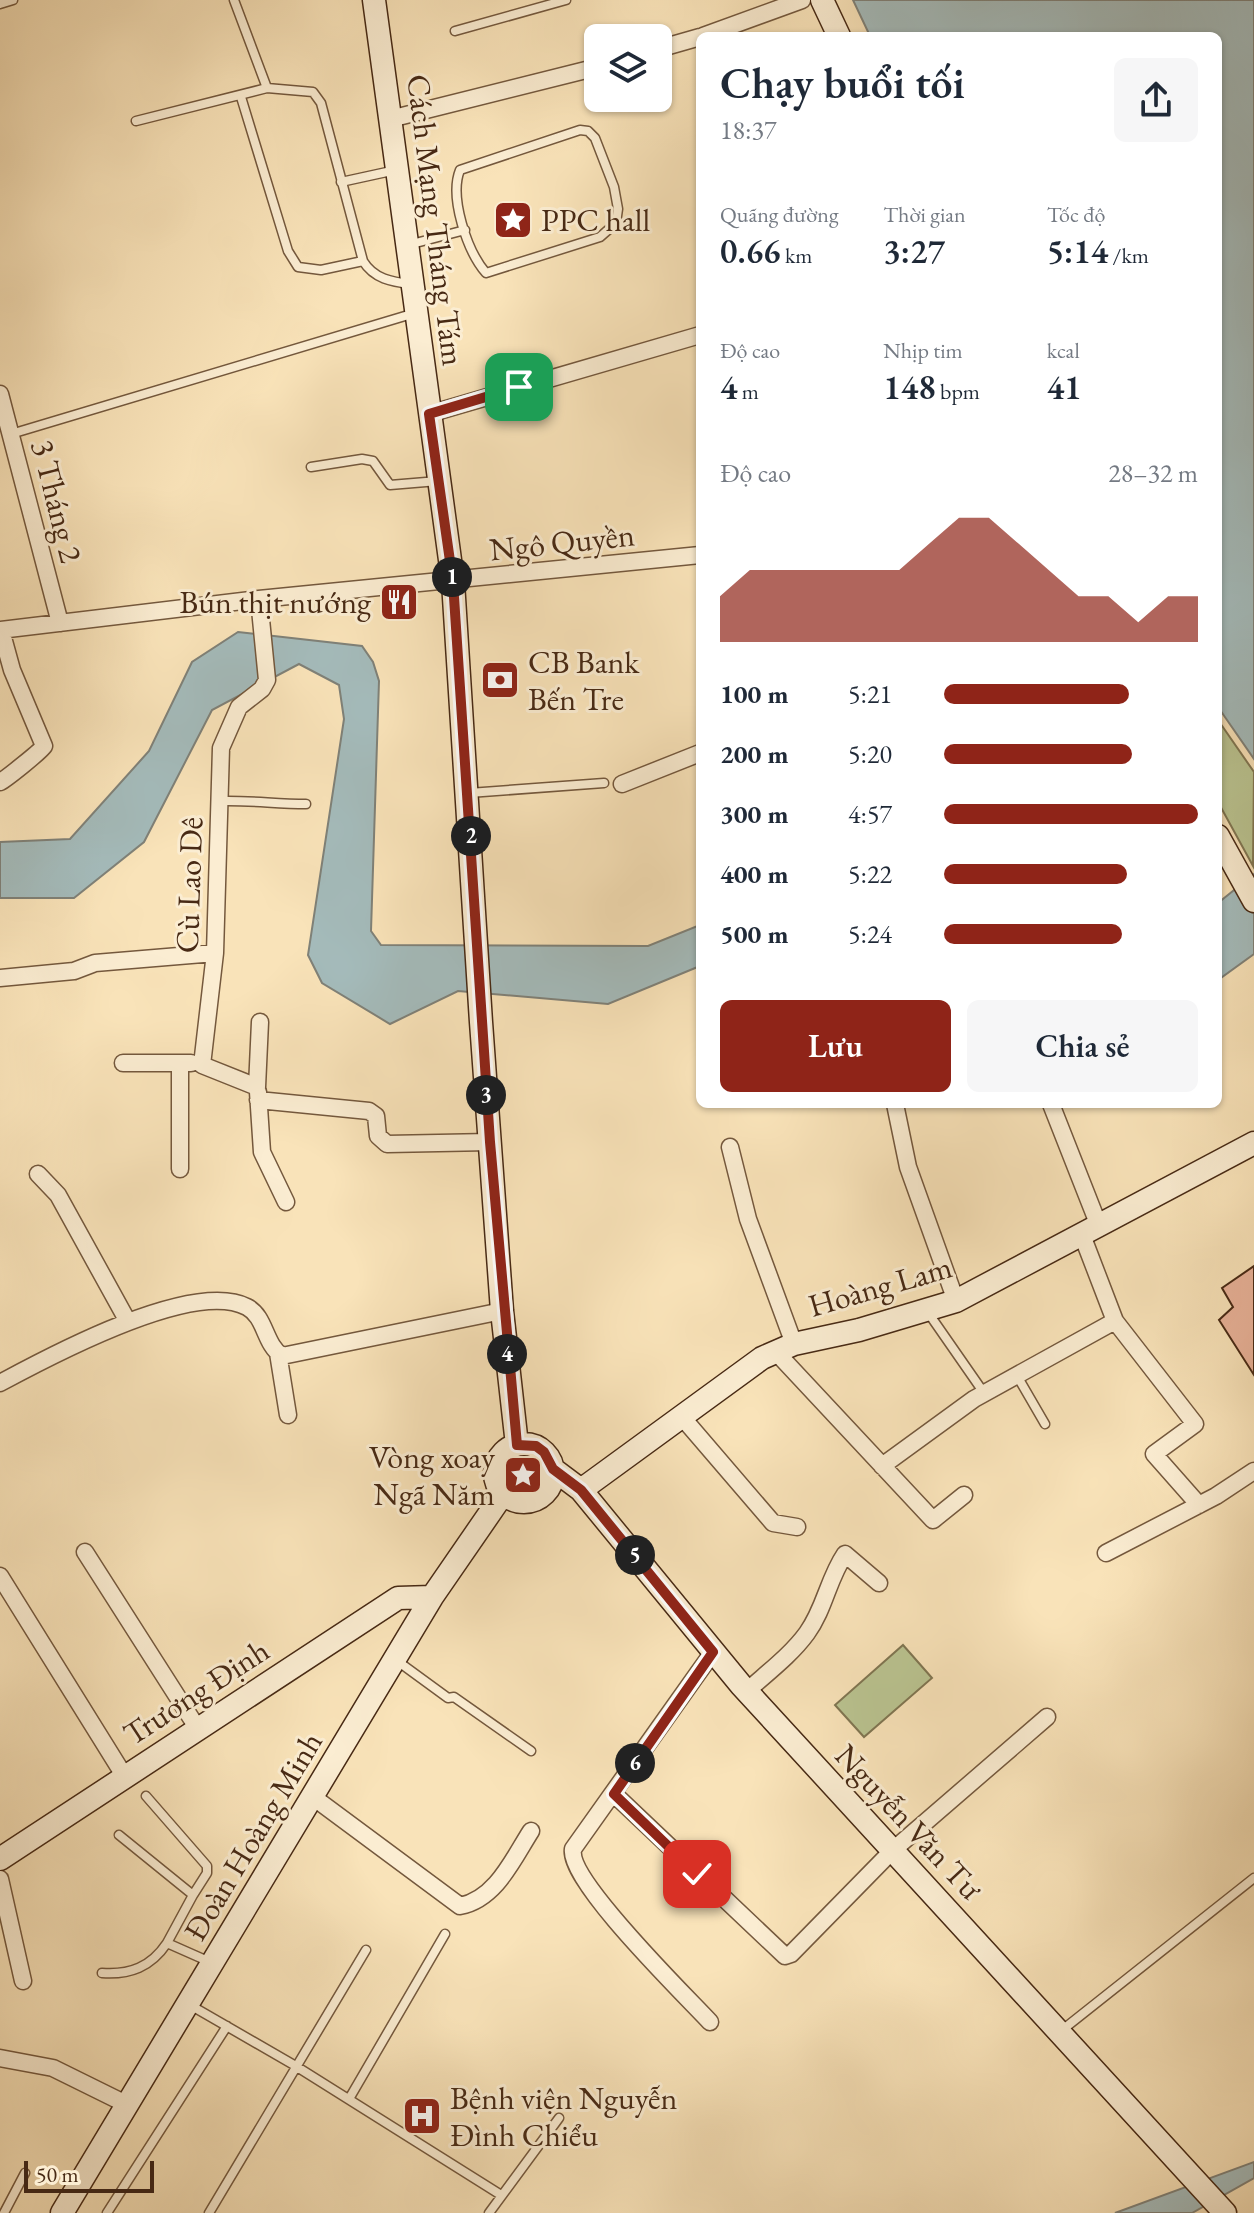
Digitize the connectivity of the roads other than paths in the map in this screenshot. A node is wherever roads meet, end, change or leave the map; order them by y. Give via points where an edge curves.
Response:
1 (13, 0) edge
2 (234, 0) edge
3 (374, 0) edge
4 (566, 0) edge
5 (802, 0) edge
6 (822, 0) edge
7 (0, 4) edge
8 (455, 31) dead end
9 (713, 32) edge
10 (837, 32) edge
11 (696, 38) edge
12 (672, 45) edge
13 (584, 70) edge
14 (267, 88) junction
15 (241, 97) junction
16 (390, 119) junction
17 (136, 121) dead end
18 (397, 170) junction
19 (341, 182) junction
20 (465, 230) junction
21 (407, 246) junction
22 (363, 261) junction
23 (412, 284) junction
24 (416, 312) junction
25 (696, 336) edge
26 (0, 394) edge
27 (429, 414) junction
28 (11, 434) junction
29 (311, 467) dead end
30 (438, 481) junction
31 (696, 555) edge
32 (453, 582) junction
33 (259, 599) junction
34 (60, 623) junction
35 (0, 630) edge
36 (696, 755) edge
37 (0, 782) edge
38 (604, 783) dead end
39 (622, 784) dead end
40 (467, 793) junction
41 (220, 801) junction
42 (306, 804) dead end
43 (1222, 844) edge
44 (1254, 901) edge
45 (215, 953) junction
46 (0, 978) edge
47 (260, 1022) dead end
48 (200, 1062) junction
49 (123, 1063) dead end
50 (180, 1063) junction
51 (258, 1094) junction
52 (896, 1108) edge
53 (1052, 1108) edge
54 (490, 1142) junction
55 (1254, 1143) edge
56 (730, 1147) dead end
57 (180, 1169) dead end
58 (38, 1174) dead end
59 (286, 1202) dead end
60 (1090, 1231) junction
61 (956, 1301) junction
62 (927, 1310) junction
63 (502, 1311) junction
64 (127, 1320) junction
65 (1115, 1321) junction
66 (785, 1348) junction
67 (278, 1353) junction
68 (1016, 1374) junction
69 (0, 1383) edge
70 (984, 1393) junction
71 (288, 1415) dead end
72 (682, 1417) junction
73 (1045, 1424) dead end
74 (517, 1445) junction
75 (882, 1466) junction
76 (553, 1469) junction
77 (1254, 1471) edge
78 (581, 1490) junction
79 (503, 1494) junction
80 (964, 1495) dead end
81 (1199, 1505) junction
82 (797, 1527) dead end
83 (85, 1552) dead end
84 (1106, 1553) dead end
85 (0, 1576) edge
86 (879, 1583) dead end
87 (432, 1597) junction
88 (713, 1652) junction
89 (395, 1660) junction
90 (747, 1691) junction
91 (1047, 1717) dead end
92 (198, 1729) junction
93 (531, 1751) dead end
94 (125, 1777) junction
95 (614, 1794) junction
96 (146, 1796) dead end
97 (313, 1797) junction
98 (531, 1831) dead end
99 (119, 1835) dead end
100 (892, 1851) junction
101 (0, 1859) edge
102 (1254, 1878) edge
103 (0, 1879) edge
104 (193, 1895) junction
105 (445, 1934) dead end
106 (167, 1943) junction
107 (366, 1950) dead end
108 (214, 1964) junction
109 (102, 1973) dead end
110 (23, 1981) dead end
111 (190, 2005) junction
112 (710, 2022) dead end
113 (227, 2026) junction
114 (1060, 2032) junction
115 (0, 2058) edge
116 (294, 2065) junction
117 (349, 2099) junction
118 (128, 2105) junction
119 (559, 2118) dead end
120 (25, 2173) dead end
121 (501, 2195) junction
122 (1222, 2210) edge
123 (4, 2213) edge
124 (62, 2213) edge
125 (107, 2213) edge
126 (209, 2213) edge
127 (489, 2213) edge

1 - 7 lane
2 - 14 lane
3 - 16 main road, Cách Mạng Tháng Tám
4 - 8 lane
5 - 9 street
6 - 10 main road
11 - 12 street
13 - 16 street
14 - 15 lane
14 - 19 lane via 313,92 321,103
15 - 17 lane
15 - 22 lane via 288,251 298,267 321,270
16 - 18 main road, Cách Mạng Tháng Tám
18 - 19 lane
18 - 21 main road, Cách Mạng Tháng Tám
19 - 22 lane
20 - 20 lane via 454,184 460,170 580,130 595,138 618,209 616,223 605,235 486,273
20 - 21 lane
21 - 23 main road, Cách Mạng Tháng Tám
22 - 23 lane via 387,281
23 - 24 main road, Cách Mạng Tháng Tám
24 - 27 main road, Cách Mạng Tháng Tám
24 - 28 lane
25 - 27 street
26 - 28 street, 3 Tháng 2
27 - 30 main road, Cách Mạng Tháng Tám
28 - 34 street, 3 Tháng 2
29 - 30 lane via 362,459 373,461 390,485
30 - 32 main road, Cách Mạng Tháng Tám
31 - 32 street, Ngô Quyền
32 - 33 street, Ngô Quyền
32 - 40 main road, Cách Mạng Tháng Tám
33 - 34 street, Ngô Quyền
33 - 41 street, Cù Lao Dê via 267,680 229,724 221,748
34 - 35 street, Ngô Quyền
35 - 37 street via 44,746
36 - 39 street
38 - 40 lane
40 - 54 main road, Cách Mạng Tháng Tám
41 - 42 lane
41 - 45 street, Cù Lao Dê
43 - 44 main road
45 - 46 street
45 - 48 street, Cù Lao Dê
47 - 51 street
48 - 50 street
48 - 51 street
49 - 50 street
50 - 57 street
51 - 54 street via 369,1111 376,1116 378,1136 387,1144
51 - 59 street via 262,1152
52 - 61 street via 912,1180
53 - 60 street
54 - 63 main road
55 - 60 main road, Hoàng Lam
56 - 66 street
58 - 64 street via 58,1195
60 - 61 main road, Hoàng Lam
60 - 65 street
61 - 62 main road, Hoàng Lam
62 - 66 main road, Hoàng Lam
62 - 70 lane
63 - 67 street via 309,1352
63 - 74 main road
64 - 67 street via 218,1300 248,1307
64 - 69 street
65 - 68 street
65 - 81 street via 1195,1424 1154,1454
66 - 72 main road, Hoàng Lam
66 - 75 street
67 - 71 street
68 - 70 street
68 - 73 lane
70 - 75 street
72 - 78 main road, Hoàng Lam
72 - 82 street via 773,1523
74 - 76 main road via 536,1446
74 - 79 main road via 496,1465
75 - 80 street via 933,1520
76 - 78 main road, Nguyễn Văn Tư
76 - 79 main road via 550,1487 537,1500 519,1502
77 - 81 street
78 - 88 main road, Nguyễn Văn Tư
79 - 87 main road, Đoàn Hoàng Minh
81 - 84 street
83 - 92 street
85 - 94 street
86 - 90 street via 845,1554 829,1577 826,1597 807,1633
87 - 89 main road, Đoàn Hoàng Minh
87 - 92 main road, Trương Định via 398,1598
88 - 90 main road, Nguyễn Văn Tư
88 - 95 street
89 - 93 lane
89 - 97 main road, Đoàn Hoàng Minh
90 - 100 main road, Nguyễn Văn Tư
91 - 100 street
92 - 94 main road, Trương Định
94 - 101 main road, Trương Định
95 - 100 street via 785,1956
95 - 112 street via 571,1859 623,1929
96 - 104 lane via 207,1866
97 - 98 street via 460,1906 492,1889
97 - 108 main road, Đoàn Hoàng Minh
99 - 104 lane
100 - 114 main road, Nguyễn Văn Tư
102 - 114 lane
103 - 110 street
104 - 106 lane
105 - 117 lane
106 - 108 lane
106 - 109 lane via 134,1971
107 - 116 lane
108 - 111 main road, Đoàn Hoàng Minh
111 - 113 lane
111 - 118 main road, Đoàn Hoàng Minh
113 - 116 lane
113 - 125 lane
114 - 122 main road, Nguyễn Văn Tư
115 - 118 street via 53,2068
116 - 117 lane
116 - 126 lane
117 - 121 lane
118 - 124 main road, Đoàn Hoàng Minh
119 - 121 lane
120 - 123 lane
121 - 127 lane

